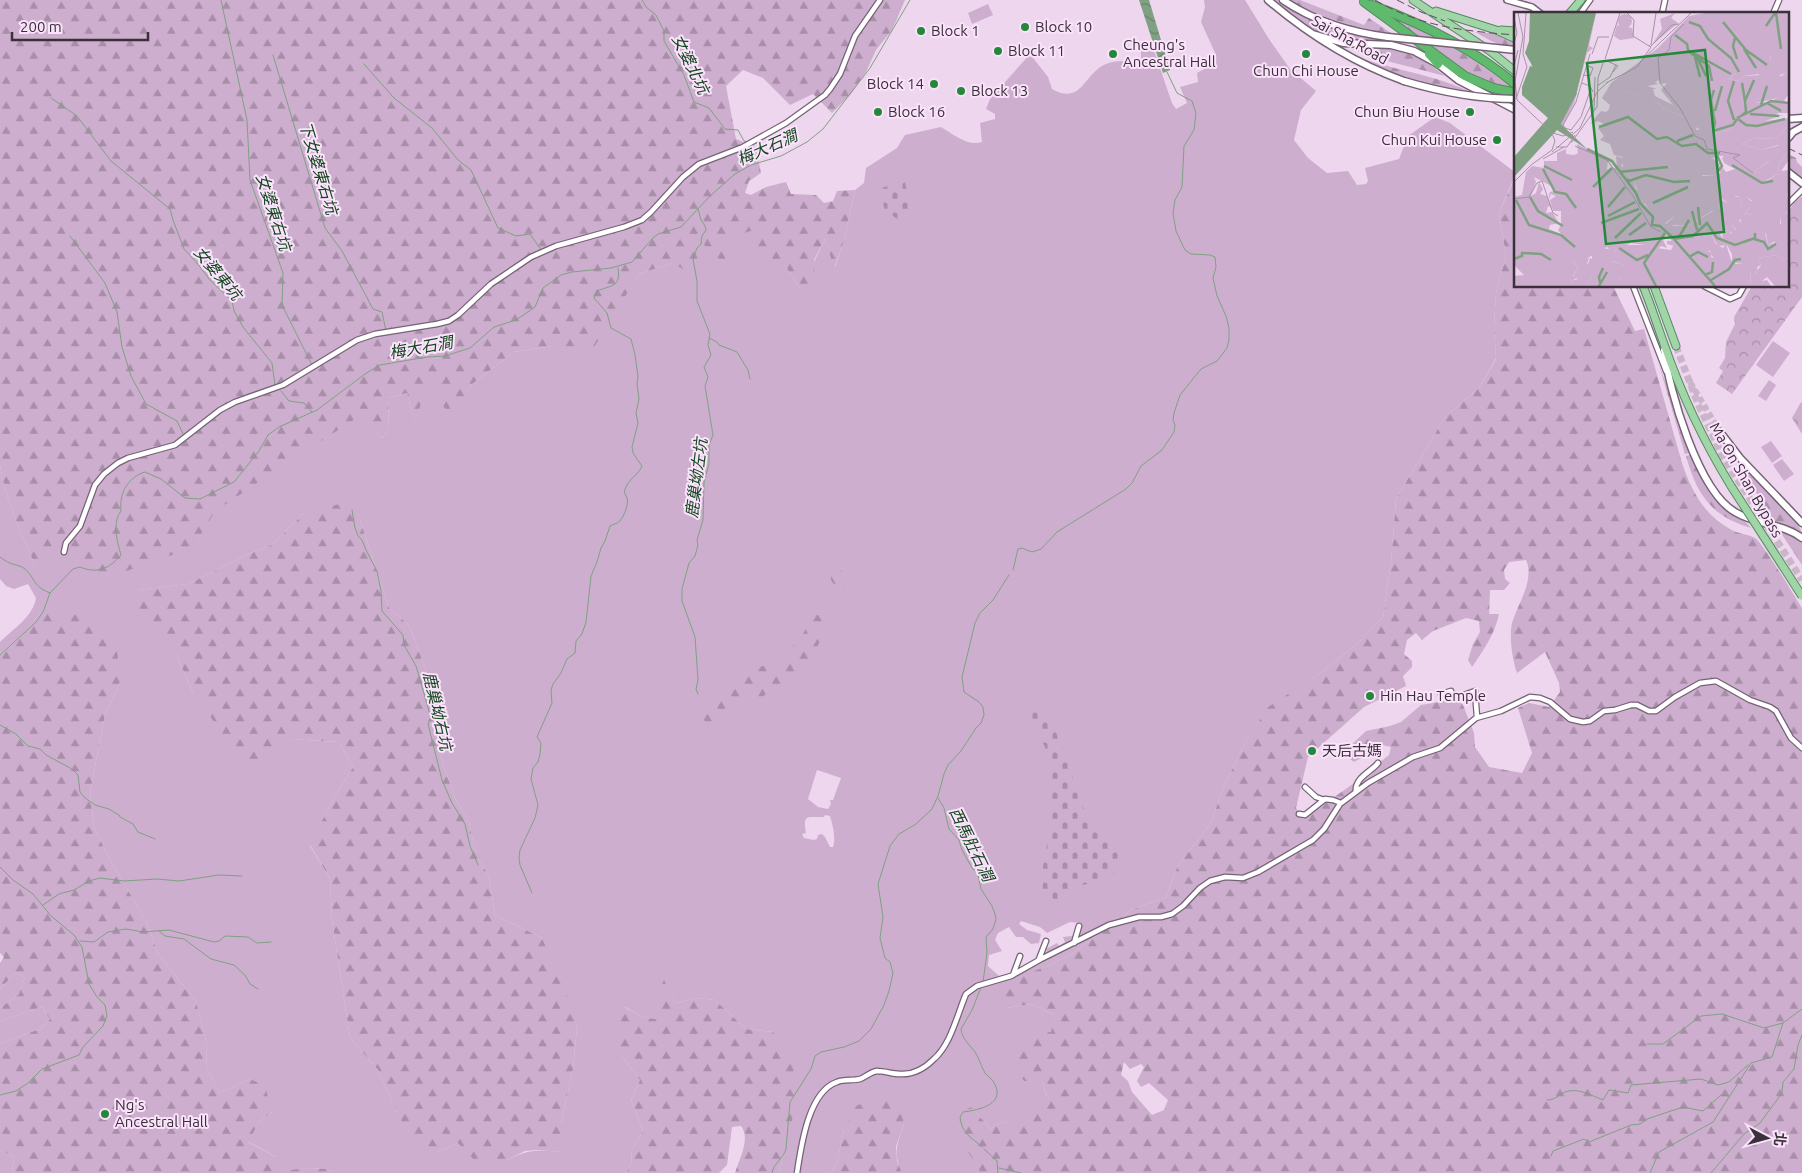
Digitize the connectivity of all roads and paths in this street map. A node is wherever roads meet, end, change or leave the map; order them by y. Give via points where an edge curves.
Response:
1 (880, 0) edge
2 (1268, 0) edge
3 (1283, 0) edge
4 (1413, 0) edge
5 (1507, 0) edge
6 (1581, 0) edge
7 (1590, 0) edge
8 (1779, 0) edge
9 (1362, 1) edge
10 (1425, 7) junction
11 (1538, 12) edge
12 (1571, 12) edge
13 (1581, 12) edge
14 (1774, 12) edge
15 (1496, 30) junction
16 (1514, 31) edge
17 (1313, 34) junction
18 (1514, 38) edge
19 (1422, 45) junction
20 (1514, 50) edge
21 (1438, 64) junction
22 (1514, 70) edge
23 (1514, 83) edge
24 (1514, 93) edge
25 (1514, 99) edge
26 (1514, 109) edge
27 (1800, 128) edge
28 (1790, 136) edge
29 (1790, 174) edge
30 (1802, 182) edge
31 (1802, 190) edge
32 (1790, 202) edge
33 (1634, 288) edge
34 (1644, 288) edge
35 (1655, 288) edge
36 (1708, 288) edge
37 (1743, 288) edge
38 (1664, 344) junction
39 (1676, 346) tunnel mouth
40 (1668, 377) junction
41 (1720, 432) tunnel mouth
42 (1802, 523) edge
43 (1802, 538) edge
44 (64, 552) dead end
45 (1802, 596) edge
46 (1441, 694) dead end
47 (1477, 718) junction
48 (1802, 748) edge
49 (1378, 762) dead end
50 (1305, 787) dead end
51 (1356, 792) junction
52 (1324, 800) junction
53 (1341, 803) junction
54 (1299, 814) dead end
55 (1079, 926) dead end
56 (1046, 941) dead end
57 (1074, 943) junction
58 (1020, 956) dead end
59 (1039, 960) junction
60 (1013, 975) junction
61 (797, 1173) edge

1 - 44 street via 855,36 840,74 830,88 786,123 743,147 699,164 642,220 530,257 491,284 449,321 357,340 283,385 223,408 176,445 118,463 95,485 80,526 66,543
2 - 17 main road, Sai Sha Road
3 - 20 main road, Sai Sha Road, bridge via 1332,25 1364,34
4 - 10 main road
5 - 11 street
6 - 12 main road
7 - 13 street
8 - 14 street
9 - 19 highway
9 - 23 highway via 1440,34
10 - 15 main road
10 - 22 main road
15 - 16 main road
15 - 18 main road
17 - 21 main road via 1343,43 1400,46
17 - 25 main road, Sai Sha Road, bridge via 1352,59 1404,81 1451,93
19 - 21 highway
19 - 24 highway via 1474,80
21 - 26 main road via 1458,80
27 - 28 main road
29 - 30 main road
31 - 32 street
33 - 40 street
34 - 38 main road, Ma On Shan Bypass
35 - 39 main road
36 - 37 street via 1730,299 1739,296
38 - 40 main road
38 - 45 main road, Ma On Shan Bypass, bridge via 1704,438
40 - 43 main road via 1700,469 1717,496 1737,513 1781,526
41 - 42 main road via 1740,458
46 - 47 street via 1452,691 1452,694 1461,696 1475,691
47 - 48 street via 1534,697 1550,702 1570,719 1583,722 1604,711 1630,705 1656,711 1675,697 1713,681 1770,707 1791,738
47 - 51 street via 1440,748 1412,757
49 - 51 street via 1360,779
50 - 52 street
51 - 53 street
52 - 53 street
52 - 54 street via 1305,815
53 - 57 street via 1313,840 1258,872 1243,878 1212,880 1172,914 1119,922
55 - 57 street
56 - 59 street
57 - 59 street
58 - 60 street
59 - 60 street
60 - 61 street via 975,987 966,994 944,1047 926,1066 906,1074 875,1072 858,1080 836,1082 824,1091 804,1131

